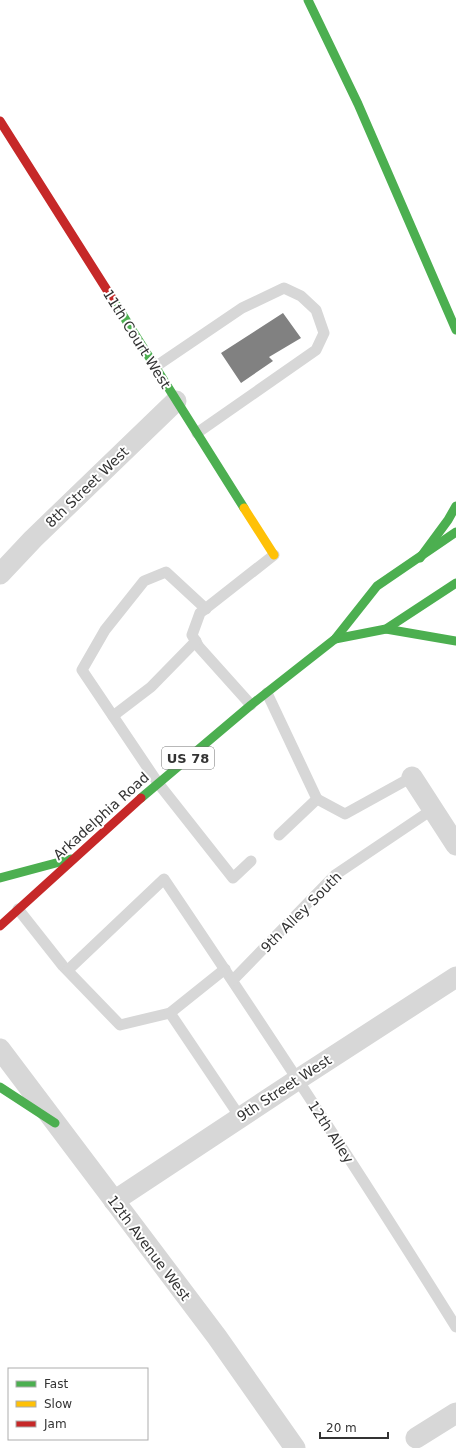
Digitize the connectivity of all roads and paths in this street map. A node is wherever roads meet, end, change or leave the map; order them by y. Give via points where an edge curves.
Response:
1 (308, 0) edge
2 (0, 121) edge
3 (456, 330) edge
4 (155, 367) junction
5 (176, 401) junction
6 (197, 433) junction
7 (456, 506) edge
8 (456, 532) edge
9 (274, 555) joint
10 (420, 558) junction
11 (0, 574) edge
12 (456, 583) edge
13 (206, 609) junction
14 (386, 629) junction
15 (334, 639) junction
16 (196, 641) junction
17 (456, 641) edge
18 (267, 693) junction
19 (251, 705) junction
20 (113, 716) junction
21 (412, 777) joint
22 (158, 783) junction
23 (317, 799) junction
24 (433, 809) junction
25 (279, 835) dead end
26 (456, 846) edge
27 (74, 858) junction
28 (251, 861) dead end
29 (0, 878) edge
30 (18, 909) junction
31 (0, 926) edge
32 (225, 969) junction
33 (68, 970) junction
34 (456, 977) edge
35 (233, 980) junction
36 (170, 1013) junction
37 (0, 1049) edge
38 (297, 1080) junction
39 (0, 1087) edge
40 (240, 1117) junction
41 (55, 1123) junction
42 (114, 1202) junction
43 (456, 1327) edge
44 (456, 1413) edge
45 (416, 1438) dead end
46 (295, 1448) edge

1 - 3 main road via 358,104
2 - 4 main road, 11th Court West
4 - 5 main road, 11th Court West
4 - 6 lane via 242,308 284,288 301,296 316,310 324,333 316,350
5 - 6 main road, 11th Court West
5 - 11 street, 8th Street West
6 - 9 main road, 11th Court West
7 - 10 main road
8 - 10 main road, Arkadelphia Road / US 78
9 - 13 lane
10 - 15 main road, Arkadelphia Road / US 78 via 377,586
12 - 14 main road, Arkadelphia Road / US 78
13 - 16 lane via 200,613 192,635
13 - 20 lane via 166,572 144,581 105,630 82,670
14 - 15 main road, Arkadelphia Road / US 78
14 - 17 main road
15 - 18 main road, Arkadelphia Road / US 78
16 - 19 lane
16 - 20 lane via 151,687
18 - 19 main road, Arkadelphia Road / US 78
18 - 23 lane
19 - 22 main road, Arkadelphia Road / US 78
20 - 22 lane
21 - 23 lane via 345,814
21 - 24 street
22 - 27 main road, Arkadelphia Road / US 78
22 - 28 lane via 234,878
23 - 25 lane
24 - 26 street
24 - 35 lane, 9th Alley South via 335,875
27 - 29 main road
27 - 30 main road, Arkadelphia Road / US 78
30 - 31 main road, Arkadelphia Road / US 78
30 - 33 lane
32 - 33 lane, 12th Alley via 164,879
32 - 35 lane, 12th Alley
32 - 36 lane
33 - 36 lane via 120,1025
34 - 38 street, 9th Street West
35 - 38 lane, 12th Alley
36 - 40 lane
37 - 41 street, 12th Avenue West
38 - 40 street, 9th Street West
38 - 43 lane, 12th Alley
39 - 41 main road
40 - 42 street, 9th Street West
41 - 42 street, 12th Avenue West
42 - 46 street, 12th Avenue West via 216,1337
44 - 45 street

